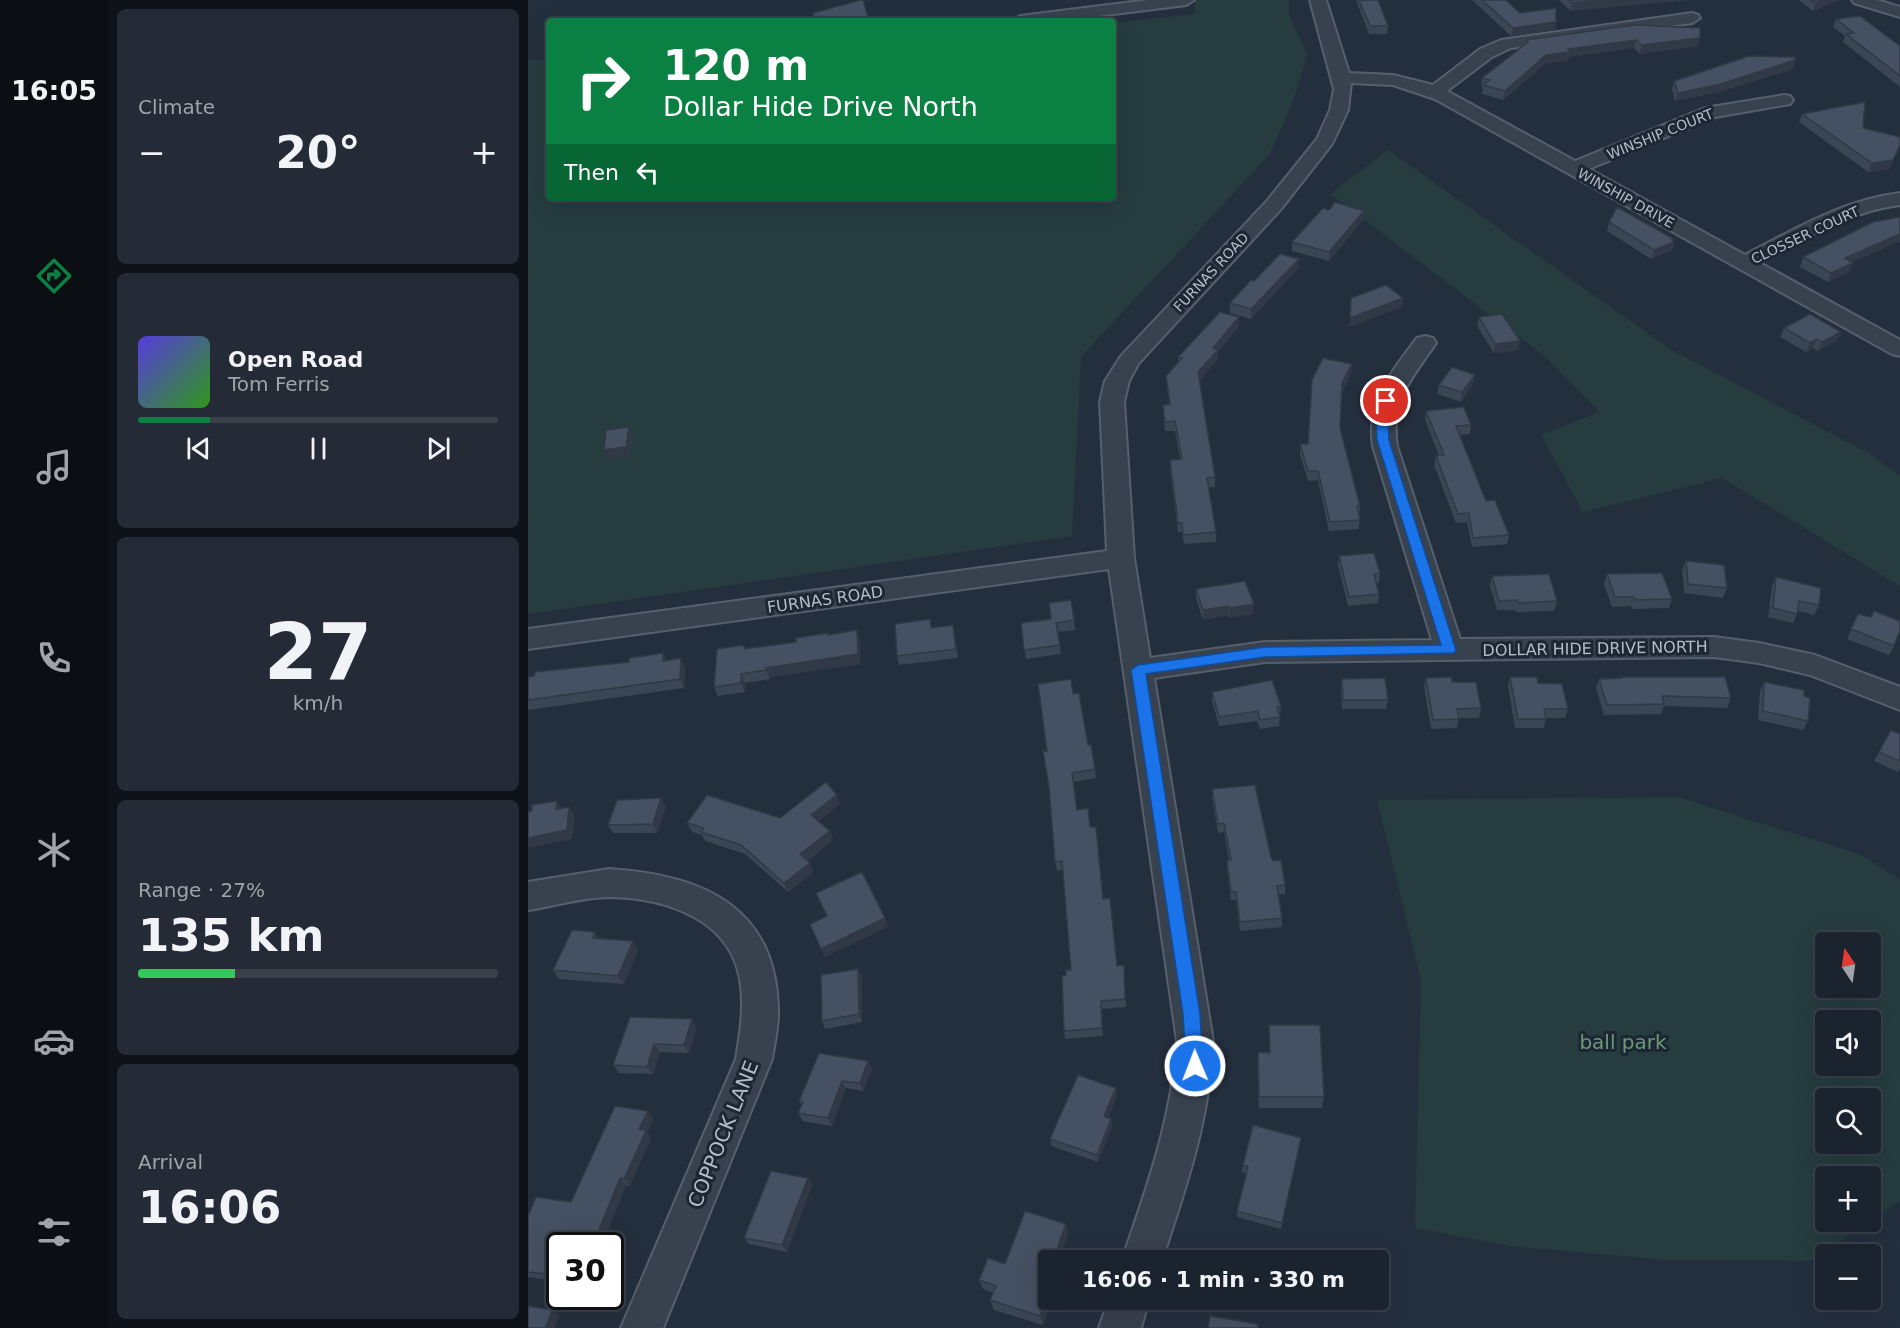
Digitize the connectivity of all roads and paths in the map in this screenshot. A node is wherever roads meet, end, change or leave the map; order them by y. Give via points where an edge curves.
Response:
1 (1186, 0) edge
2 (1318, 0) edge
3 (1860, 0) edge
4 (1900, 12) edge
5 (1044, 18) edge
6 (1692, 18) dead end
7 (1342, 79) junction
8 (1435, 92) junction
9 (1784, 100) dead end
10 (1573, 169) junction
11 (1900, 199) edge
12 (1744, 263) junction
13 (1425, 343) dead end
14 (1900, 349) edge
15 (1121, 558) junction
16 (528, 639) edge
17 (1449, 650) junction
18 (1138, 670) junction
19 (1900, 699) edge
20 (528, 896) edge
21 (1145, 1250) edge
22 (1126, 1310) edge
23 (642, 1328) edge
24 (1120, 1328) edge

1 - 5 street
2 - 7 street, FURNAS ROAD
3 - 4 street
6 - 8 street via 1507,45 1486,53
7 - 8 street, WINSHIP DRIVE via 1388,79
7 - 15 street, FURNAS ROAD via 1338,110 1326,140 1274,205 1133,356 1117,381 1111,413
8 - 10 street, WINSHIP DRIVE
9 - 10 street, WINSHIP COURT via 1711,112
10 - 12 street, WINSHIP DRIVE
11 - 12 street, CLOSSER COURT via 1843,214
12 - 14 street, WINSHIP DRIVE
13 - 17 street via 1388,397 1382,428
15 - 16 street, FURNAS ROAD
15 - 18 street, FURNAS ROAD
17 - 18 street, DOLLAR HIDE DRIVE NORTH via 1265,652
17 - 19 street, DOLLAR HIDE DRIVE NORTH via 1714,647 1759,652 1815,666
18 - 21 street, FURNAS ROAD via 1195,1041 1187,1122
20 - 23 street, COPPOCK LANE via 608,883 657,886 699,901 740,936 750,951 760,985 759,1044 748,1076
22 - 24 street

